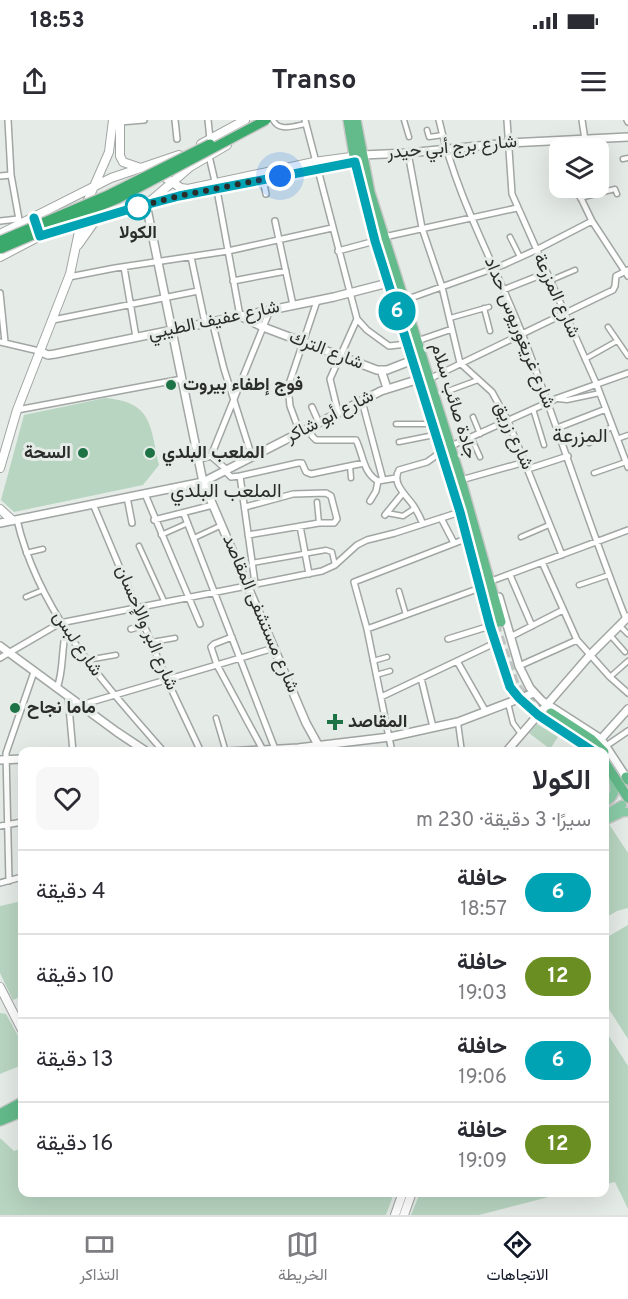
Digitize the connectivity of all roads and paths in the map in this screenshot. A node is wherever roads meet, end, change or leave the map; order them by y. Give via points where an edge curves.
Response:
1 (144, 120) edge
2 (175, 120) edge
3 (208, 120) edge
4 (245, 120) edge
5 (254, 120) edge
6 (266, 120) edge
7 (273, 120) edge
8 (348, 120) edge
9 (356, 120) edge
10 (404, 120) edge
11 (439, 120) edge
12 (507, 120) edge
13 (582, 120) edge
14 (117, 121) edge
15 (305, 122) edge
16 (9, 123) edge
17 (0, 126) edge
18 (427, 130) dead end
19 (442, 135) junction
20 (409, 137) dead end
21 (628, 137) edge
22 (585, 138) edge
23 (177, 139) dead end
24 (210, 139) junction
25 (609, 139) edge
26 (549, 141) edge
27 (509, 143) junction
28 (446, 149) junction
29 (408, 153) junction
30 (209, 156) junction
31 (359, 158) junction
32 (315, 165) junction
33 (140, 168) junction
34 (11, 174) junction
35 (0, 176) edge
36 (263, 180) junction
37 (173, 182) junction
38 (93, 186) junction
39 (217, 187) junction
40 (609, 191) edge
41 (266, 194) dead end
42 (617, 194) dead end
43 (580, 198) edge
44 (146, 204) junction
45 (85, 207) junction
46 (517, 208) junction
47 (34, 218) junction
48 (471, 218) junction
49 (95, 220) junction
50 (0, 221) edge
51 (592, 221) junction
52 (19, 222) junction
53 (275, 222) dead end
54 (80, 225) junction
55 (332, 228) junction
56 (422, 228) junction
57 (59, 231) junction
58 (0, 234) edge
59 (40, 236) junction
60 (510, 237) dead end
61 (379, 239) junction
62 (0, 241) edge
63 (279, 241) junction
64 (76, 246) junction
65 (0, 249) edge
66 (536, 250) junction
67 (228, 251) junction
68 (338, 251) junction
69 (0, 257) edge
70 (191, 257) junction
71 (520, 257) junction
72 (158, 262) junction
73 (124, 267) junction
74 (494, 269) junction
75 (575, 270) dead end
76 (285, 271) junction
77 (627, 272) edge
78 (546, 273) junction
79 (69, 277) junction
80 (233, 281) junction
81 (549, 281) junction
82 (388, 283) junction
83 (442, 286) junction
84 (503, 290) junction
85 (198, 291) junction
86 (0, 293) edge
87 (350, 294) junction
88 (165, 299) junction
89 (405, 300) junction
90 (317, 301) junction
91 (293, 305) junction
92 (130, 306) junction
93 (270, 310) junction
94 (564, 313) junction
95 (240, 316) junction
96 (450, 318) junction
97 (53, 320) junction
98 (357, 320) junction
99 (208, 322) junction
100 (263, 327) junction
101 (608, 327) dead end
102 (452, 329) junction
103 (172, 330) junction
104 (490, 331) dead end
105 (522, 334) junction
106 (136, 338) junction
107 (617, 341) junction
108 (3, 342) edge
109 (304, 342) junction
110 (412, 342) junction
111 (39, 351) junction
112 (341, 356) junction
113 (628, 356) edge
114 (585, 359) junction
115 (413, 360) junction
116 (460, 363) junction
117 (381, 370) junction
118 (628, 372) edge
119 (426, 378) junction
120 (182, 379) junction
121 (478, 380) junction
122 (596, 383) junction
123 (387, 388) junction
124 (448, 392) dead end
125 (600, 393) junction
126 (558, 398) junction
127 (233, 401) junction
128 (362, 401) junction
129 (548, 403) junction
130 (312, 407) dead end
131 (606, 409) junction
132 (17, 410) junction
133 (533, 410) junction
134 (338, 412) junction
135 (473, 417) dead end
136 (508, 421) junction
137 (319, 423) junction
138 (396, 424) dead end
139 (433, 424) junction
140 (612, 427) junction
141 (310, 428) junction
142 (557, 428) junction
143 (300, 433) junction
144 (435, 434) junction
145 (480, 434) junction
146 (628, 435) edge
147 (471, 437) junction
148 (617, 439) junction
149 (399, 442) dead end
150 (589, 443) dead end
151 (544, 445) dead end
152 (451, 446) junction
153 (441, 452) junction
154 (211, 456) junction
155 (568, 456) junction
156 (252, 457) junction
157 (480, 457) dead end
158 (198, 460) junction
159 (525, 462) junction
160 (364, 464) junction
161 (627, 464) edge
162 (350, 466) junction
163 (0, 468) edge
164 (528, 469) junction
165 (226, 470) junction
166 (594, 473) dead end
167 (240, 476) junction
168 (351, 478) dead end
169 (396, 478) junction
170 (461, 480) junction
171 (381, 481) junction
172 (203, 482) junction
173 (403, 493) junction
174 (145, 494) junction
175 (127, 497) junction
176 (370, 501) dead end
177 (317, 502) dead end
178 (93, 504) junction
179 (213, 505) junction
180 (244, 507) junction
181 (0, 508) edge
182 (415, 508) junction
183 (460, 512) junction
184 (184, 514) junction
185 (386, 514) joint
186 (441, 518) junction
187 (14, 520) junction
188 (154, 520) junction
189 (0, 523) edge
190 (132, 523) dead end
191 (188, 523) junction
192 (319, 523) junction
193 (423, 524) junction
194 (222, 525) junction
195 (549, 525) junction
196 (300, 526) junction
197 (628, 530) edge
198 (160, 535) junction
199 (248, 535) junction
200 (521, 537) dead end
201 (194, 538) junction
202 (473, 539) junction
203 (597, 541) junction
204 (454, 543) junction
205 (139, 546) dead end
206 (43, 549) dead end
207 (26, 553) junction
208 (306, 553) junction
209 (562, 555) junction
210 (542, 562) junction
211 (252, 563) junction
212 (335, 564) junction
213 (309, 574) junction
214 (510, 574) junction
215 (609, 575) junction
216 (494, 580) junction
217 (251, 584) junction
218 (579, 585) dead end
219 (480, 588) junction
220 (43, 590) junction
221 (214, 591) junction
222 (399, 591) dead end
223 (26, 597) dead end
224 (188, 597) junction
225 (164, 601) junction
226 (137, 606) junction
227 (564, 610) junction
228 (406, 615) junction
229 (627, 618) edge
230 (60, 623) junction
231 (200, 624) dead end
232 (495, 624) junction
233 (144, 625) junction
234 (532, 626) junction
235 (620, 626) junction
236 (131, 629) dead end
237 (367, 629) junction
238 (66, 631) junction
239 (628, 634) edge
240 (610, 636) junction
241 (232, 637) junction
242 (510, 637) junction
243 (175, 638) dead end
244 (448, 639) dead end
245 (578, 640) junction
246 (152, 642) junction
247 (495, 643) junction
248 (0, 646) edge
249 (274, 648) junction
250 (147, 650) dead end
251 (155, 650) junction
252 (625, 652) dead end
253 (8, 653) junction
254 (116, 655) dead end
255 (590, 655) junction
256 (387, 657) dead end
257 (0, 658) edge
258 (242, 659) junction
259 (86, 660) junction
260 (373, 661) junction
261 (457, 661) junction
262 (628, 661) edge
263 (217, 665) junction
264 (519, 666) junction
265 (390, 671) dead end
266 (34, 672) junction
267 (376, 675) junction
268 (610, 677) junction
269 (421, 678) junction
270 (167, 680) junction
271 (526, 681) junction
272 (57, 688) junction
273 (534, 693) junction
274 (628, 693) edge
275 (517, 695) junction
276 (68, 696) junction
277 (114, 696) junction
278 (381, 698) junction
279 (508, 703) junction
280 (81, 705) junction
281 (628, 709) edge
282 (486, 712) junction
283 (549, 713) junction
284 (538, 715) junction
285 (215, 721) dead end
286 (458, 722) junction
287 (433, 727) junction
288 (628, 731) edge
289 (521, 734) junction
290 (390, 737) junction
291 (73, 747) edge
292 (140, 747) edge
293 (160, 747) edge
294 (199, 747) edge
295 (224, 747) edge
296 (262, 747) edge
297 (274, 747) edge
298 (319, 747) edge
299 (332, 747) edge
300 (391, 747) edge
301 (461, 747) edge
302 (510, 747) edge
303 (595, 747) edge
304 (597, 747) edge
305 (600, 747) edge
306 (601, 747) edge
307 (18, 759) edge
308 (3, 760) edge
309 (609, 760) edge
310 (609, 763) edge
311 (609, 771) edge
312 (609, 774) edge
313 (627, 779) edge
314 (613, 780) junction
315 (628, 788) edge
316 (609, 799) edge
317 (3, 804) edge
318 (625, 804) edge
319 (609, 807) edge
320 (609, 812) edge
321 (609, 819) edge
322 (18, 823) edge
323 (7, 825) junction
324 (0, 826) edge
325 (18, 878) edge
326 (9, 881) junction
327 (0, 883) edge
328 (0, 987) edge
329 (18, 1019) edge
330 (18, 1103) edge
331 (18, 1104) edge
332 (0, 1109) edge
333 (0, 1114) edge
334 (18, 1114) edge
335 (18, 1115) edge
336 (0, 1121) edge
337 (0, 1126) edge
338 (401, 1197) edge
339 (410, 1197) edge
340 (395, 1215) edge
341 (404, 1215) edge

1 - 14 street
2 - 23 street
3 - 24 street
4 - 24 main road
5 - 62 highway, bridge via 106,196
6 - 65 highway, bridge via 119,198
7 - 15 street via 280,127
7 - 30 main road
8 - 31 highway, جادة صائب سلام
9 - 31 highway, جادة صائب سلام
10 - 20 street
11 - 19 street, شارع غريغوريوس حداد
12 - 27 street, شارع المزرعة
13 - 22 street
14 - 33 main road via 121,159
14 - 38 main road via 109,152
15 - 32 street
16 - 17 street
16 - 34 street
18 - 19 street via 429,137
19 - 28 street, شارع غريغوريوس حداد
21 - 25 street, شارع برج أبي حيدر
24 - 33 main road
26 - 27 street, شارع برج أبي حيدر
27 - 28 street, شارع برج أبي حيدر
27 - 46 street, شارع المزرعة via 512,194
28 - 29 street, شارع برج أبي حيدر
28 - 48 street, شارع غريغوريوس حداد
29 - 31 street, شارع برج أبي حيدر
29 - 56 street
30 - 37 main road
30 - 39 street
31 - 32 main road, شارع برج أبي حيدر
31 - 61 highway, جادة صائب سلام
32 - 36 main road, شارع برج أبي حيدر
32 - 39 main road, شارع برج أبي حيدر
32 - 55 street
33 - 37 main road, شارع برج أبي حيدر
33 - 38 main road
34 - 35 street
34 - 52 street
36 - 39 main road, شارع برج أبي حيدر
36 - 41 street
37 - 39 main road, شارع برج أبي حيدر via 188,189
37 - 44 main road
38 - 45 main road
38 - 47 main road
39 - 44 main road, شارع برج أبي حيدر
39 - 67 street
40 - 42 street via 615,189
43 - 51 street
44 - 49 main road, شارع برج أبي حيدر
44 - 72 street, شارع مستشفى المقاصد
45 - 49 main road
45 - 54 main road
46 - 48 street
46 - 66 street, شارع المزرعة
47 - 52 main road
47 - 59 main road
48 - 56 street
48 - 74 street, شارع غريغوريوس حداد
49 - 54 main road, شارع برج أبي حيدر
49 - 64 main road
50 - 52 street
51 - 66 street
51 - 77 street
52 - 58 main road
53 - 63 street
54 - 57 main road, شارع برج أبي حيدر
54 - 64 main road
55 - 63 street
55 - 68 street
56 - 61 street
56 - 83 street
57 - 59 main road, شارع برج أبي حيدر
57 - 64 main road via 69,234
59 - 69 main road, شارع برج أبي حيدر
60 - 71 street
61 - 68 street
61 - 82 highway, جادة صائب سلام
61 - 89 highway, جادة صائب سلام
63 - 67 street
63 - 76 street
64 - 79 main road
66 - 71 street
66 - 78 street, شارع المزرعة
67 - 70 street
67 - 80 street
68 - 87 street
70 - 72 street
70 - 85 street
71 - 74 street
72 - 73 street
72 - 88 street, شارع مستشفى المقاصد
73 - 79 street
73 - 92 street
74 - 83 street
74 - 84 street, شارع غريغوريوس حداد
75 - 81 street
76 - 80 street
76 - 91 street
77 - 94 street via 616,276 613,290
78 - 81 street, شارع المزرعة
78 - 84 street
79 - 97 main road
80 - 95 street
81 - 94 street, شارع المزرعة
82 - 87 street, شارع عفيف الطيبي
82 - 110 highway, جادة صائب سلام
83 - 89 street
83 - 96 street
84 - 105 street, شارع غريغوريوس حداد
85 - 88 street
85 - 99 street
86 - 108 street
87 - 90 street, شارع عفيف الطيبي
87 - 98 street
88 - 92 street
88 - 103 street, شارع مستشفى المقاصد
89 - 110 highway, جادة صائب سلام
90 - 91 street, شارع عفيف الطيبي
90 - 109 street
91 - 93 street, شارع عفيف الطيبي
92 - 97 street
92 - 106 street
93 - 95 street, شارع عفيف الطيبي
93 - 100 street
94 - 105 street
94 - 114 street, شارع المزرعة
95 - 99 street, شارع عفيف الطيبي
95 - 100 street, شارع الترك
96 - 102 street
96 - 104 street via 487,308
97 - 111 main road
98 - 110 street via 389,346
98 - 112 street
99 - 103 street, شارع عفيف الطيبي
99 - 127 street
100 - 109 street, شارع الترك
100 - 127 street
101 - 107 street
102 - 110 street
102 - 116 street
103 - 106 street, شارع عفيف الطيبي
103 - 120 street, شارع مستشفى المقاصد
105 - 116 street
105 - 129 street, شارع غريغوريوس حداد
106 - 111 street, شارع عفيف الطيبي via 48,355
107 - 113 street
107 - 114 street
108 - 111 street
109 - 112 street, شارع الترك
109 - 143 street via 288,387
110 - 115 highway, جادة صائب سلام
110 - 119 highway, جادة صائب سلام
111 - 132 main road
112 - 117 street, شارع الترك
112 - 134 street via 329,382
114 - 122 street, شارع المزرعة
115 - 117 street, شارع الترك
115 - 119 highway, جادة صائب سلام
116 - 119 street
116 - 121 street, شارع زريق
117 - 123 street
118 - 122 street
119 - 123 street, شارع أبو شاكر
119 - 139 highway, جادة صائب سلام
119 - 152 highway, جادة صائب سلام
120 - 132 street
120 - 158 street, شارع مستشفى المقاصد
121 - 124 street
121 - 136 street, شارع زريق via 492,392
122 - 125 street, شارع المزرعة
122 - 126 street
123 - 128 street, شارع أبو شاكر
125 - 126 street via 567,400
125 - 131 street, شارع المزرعة
126 - 129 street
127 - 154 street
127 - 156 street
128 - 134 street, شارع أبو شاكر
128 - 171 street
129 - 133 street
129 - 142 street, شارع غريغوريوس حداد
130 - 137 street
131 - 140 street, شارع المزرعة
131 - 142 street
132 - 163 main road
133 - 136 street
133 - 151 street
134 - 137 street, شارع أبو شاكر
135 - 145 street
136 - 145 street
136 - 159 street, شارع زريق
137 - 141 street, شارع أبو شاكر
138 - 139 street
139 - 144 highway, جادة صائب سلام
140 - 148 street, شارع المزرعة
140 - 150 street
141 - 143 street, شارع أبو شاكر
141 - 160 street via 316,440 356,440
142 - 155 street, شارع غريغوريوس حداد
143 - 156 street, شارع أبو شاكر
144 - 149 street
144 - 153 highway, جادة صائب سلام
145 - 147 street
146 - 148 street
147 - 152 street
147 - 157 street
148 - 161 street, شارع المزرعة
152 - 170 highway, جادة صائب سلام
153 - 169 street via 428,462 399,470
153 - 183 highway, جادة صائب سلام
154 - 158 street
154 - 165 street
155 - 164 street
155 - 203 street, شارع غريغوريوس حداد
156 - 165 street, شارع أبو شاكر
158 - 172 street, شارع مستشفى المقاصد
159 - 164 street, شارع زريق
159 - 170 street
160 - 162 street
160 - 171 street via 369,474
161 - 166 street
162 - 167 street via 311,474 298,463
162 - 168 street
164 - 195 street, شارع زريق
165 - 167 street via 231,477
165 - 172 street, شارع أبو شاكر
167 - 180 street
169 - 171 street
169 - 173 street
170 - 202 highway, جادة صائب سلام
171 - 176 street
172 - 174 street, شارع أبو شاكر
172 - 179 street, شارع مستشفى المقاصد
173 - 182 street
173 - 185 street
174 - 175 street, شارع أبو شاكر
174 - 188 street
175 - 178 street, شارع أبو شاكر
175 - 190 street
177 - 192 street
178 - 187 street, شارع أبو شاكر
178 - 226 street, شارع البر والإحسان
179 - 184 street
179 - 194 street, شارع مستشفى المقاصد
180 - 192 street via 293,494 326,493 331,496 336,522
180 - 199 street
181 - 187 main road
182 - 185 street via 403,516
182 - 193 street
183 - 186 street
183 - 202 highway, جادة صائب سلام
184 - 188 street
184 - 191 street
186 - 193 street
186 - 204 street
187 - 189 street, شارع أبو شاكر
187 - 207 street, شارع لبس
188 - 198 street
191 - 198 street
191 - 201 street
192 - 196 street
193 - 212 street via 367,540
194 - 201 street
194 - 217 street, شارع مستشفى المقاصد
195 - 200 street
195 - 209 street, شارع زريق
196 - 199 street
196 - 208 street
197 - 203 street
198 - 224 street
199 - 211 street
201 - 221 street
202 - 204 street
202 - 216 highway
202 - 219 highway
202 - 232 highway, جادة صائب سلام
203 - 209 street
203 - 215 street, شارع غريغوريوس حداد
204 - 237 street via 354,583
205 - 225 street
206 - 207 street
207 - 220 street, شارع لبس
208 - 211 street
208 - 212 street via 330,550
208 - 213 street
209 - 210 street
210 - 214 street
210 - 227 street
211 - 217 street
212 - 213 street
213 - 217 street
214 - 216 street
214 - 234 street
215 - 218 street
215 - 229 street, شارع غريغوريوس حداد
216 - 242 street
217 - 221 street
217 - 249 street, شارع مستشفى المقاصد
219 - 228 street
219 - 232 street, جادة صائب سلام
220 - 223 street
220 - 230 street, شارع لبس
221 - 224 street
221 - 241 street
222 - 228 street
224 - 225 street
224 - 231 street
225 - 226 street
226 - 230 street
226 - 233 street, شارع البر والإحسان
227 - 234 street
227 - 245 street
228 - 237 street
229 - 235 street
230 - 238 street, شارع لبس
230 - 253 street
232 - 244 street
232 - 247 street, جادة صائب سلام
233 - 236 street
233 - 246 street, شارع البر والإحسان
234 - 242 street
235 - 239 street
235 - 240 street
237 - 260 street
238 - 259 street, شارع لبس
238 - 272 street via 62,676
240 - 252 street
240 - 255 street
241 - 258 street
241 - 263 street via 211,647
242 - 264 street
243 - 246 street
245 - 255 street
245 - 264 street
246 - 251 street, شارع البر والإحسان
247 - 261 street
247 - 275 street, جادة صائب سلام via 510,687
248 - 253 street
249 - 258 street
249 - 298 street, شارع مستشفى المقاصد
250 - 251 street
251 - 270 street, شارع البر والإحسان
253 - 257 street
253 - 266 street
254 - 259 street
255 - 268 street
255 - 283 street
256 - 260 street
258 - 263 street
258 - 297 street
259 - 277 street, شارع لبس
260 - 267 street
261 - 269 street
261 - 282 street
262 - 268 street
263 - 270 street
263 - 296 street
264 - 271 street
265 - 267 street
266 - 272 street
266 - 308 street
267 - 278 street
268 - 274 street
269 - 278 street
269 - 287 street
270 - 277 street
270 - 294 street, شارع البر والإحسان
271 - 273 street
271 - 275 street via 526,688
272 - 276 street
273 - 275 street
273 - 283 street
275 - 279 street
275 - 284 street, جادة صائب سلام
276 - 280 street
276 - 291 street
277 - 280 street
277 - 293 street, شارع لبس
278 - 290 street
279 - 282 street
279 - 289 street via 513,723
280 - 292 street
281 - 305 street
282 - 286 street
283 - 284 street
283 - 284 street, جادة صائب سلام
283 - 303 street
283 - 304 highway via 591,739
284 - 289 street
285 - 295 street
286 - 287 street
286 - 301 street
287 - 290 street
288 - 306 street
289 - 302 street
290 - 299 street
290 - 300 street
307 - 308 street
308 - 317 street
309 - 313 street
310 - 315 highway
311 - 318 highway
312 - 314 street
314 - 316 main road via 615,791
314 - 318 highway
317 - 323 street
318 - 319 main road
318 - 320 main road
318 - 321 main road via 623,812
322 - 323 street
323 - 324 street
323 - 326 street
325 - 326 street
326 - 327 street
328 - 329 main road
330 - 332 main road
331 - 333 highway
334 - 336 highway
335 - 337 main road
338 - 340 main road
339 - 341 main road

